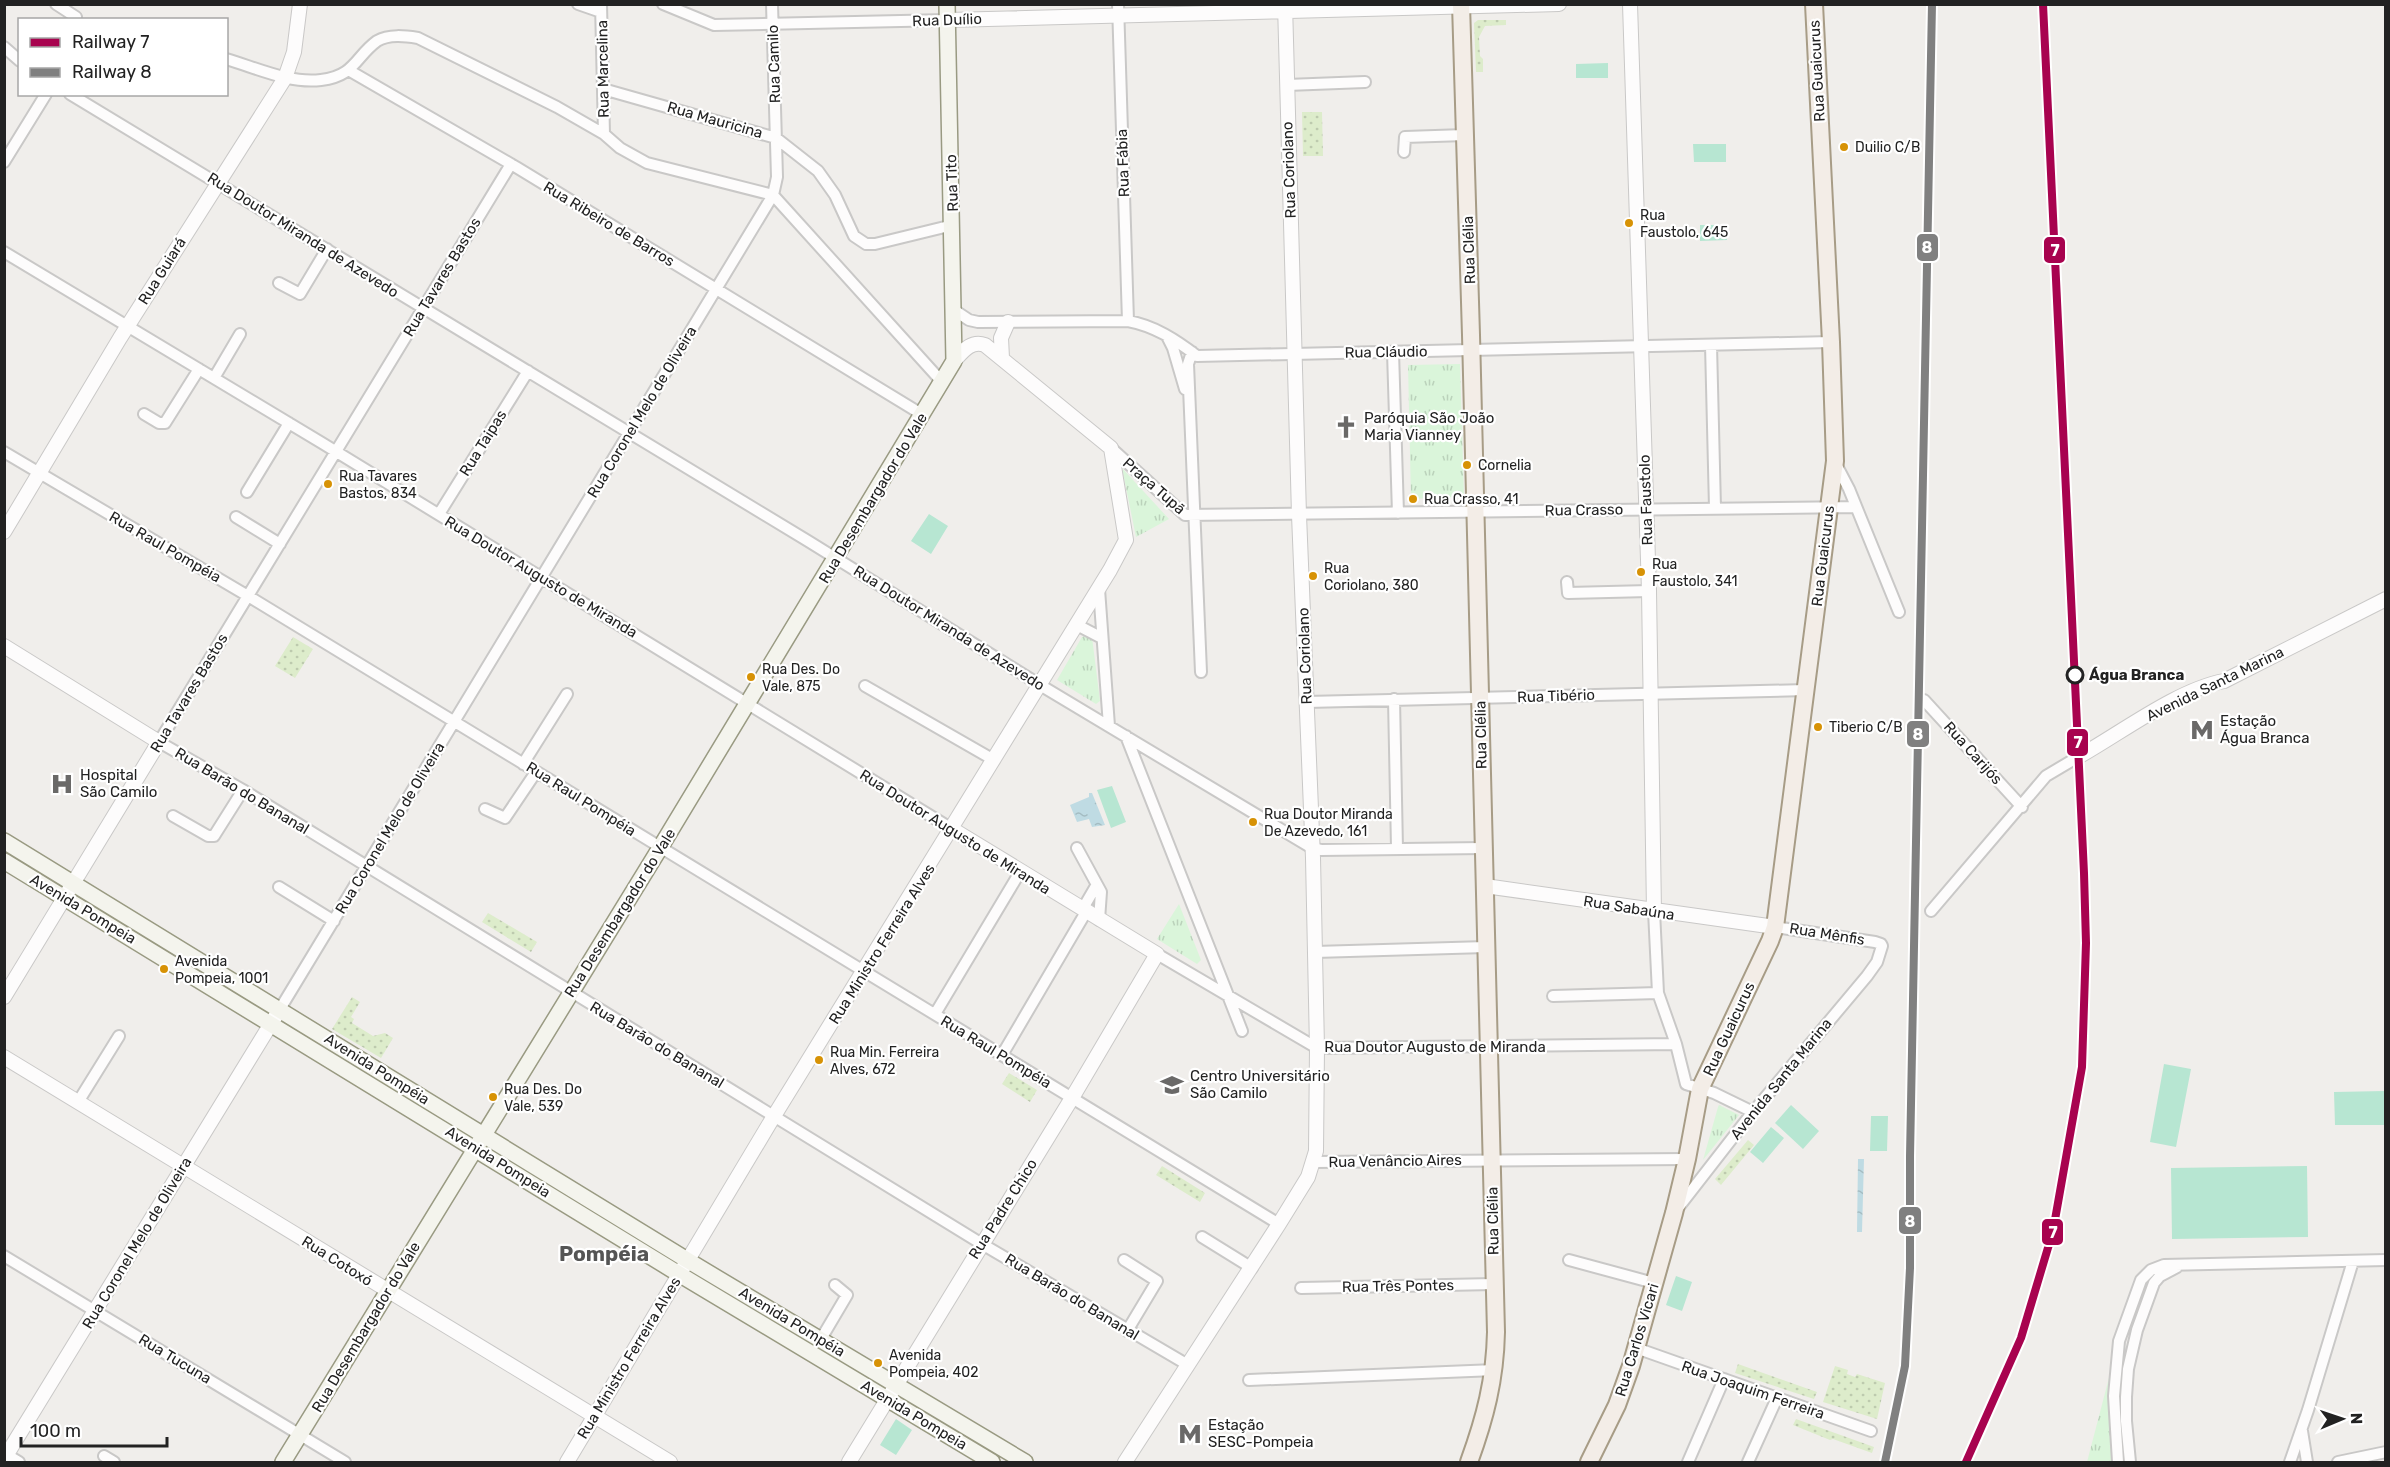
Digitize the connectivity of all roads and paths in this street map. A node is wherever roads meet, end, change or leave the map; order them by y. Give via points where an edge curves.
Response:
1 (57, 4) edge
2 (300, 4) edge
3 (578, 4) edge
4 (663, 4) edge
5 (772, 4) edge
6 (1559, 4) edge
7 (1630, 4) edge
8 (1814, 4) edge
9 (1461, 6) edge
10 (601, 8) edge
11 (1285, 8) edge
12 (1118, 10) edge
13 (947, 12) edge
14 (77, 18) edge
15 (772, 24) junction
16 (4, 47) edge
17 (18, 58) edge
18 (228, 60) edge
19 (350, 71) junction
20 (285, 78) junction
21 (1365, 82) dead end
22 (1287, 85) junction
23 (603, 89) junction
24 (45, 96) edge
25 (73, 96) edge
26 (604, 134) junction
27 (1465, 135) junction
28 (776, 138) junction
29 (1404, 152) dead end
30 (4, 162) edge
31 (511, 164) junction
32 (218, 182) junction
33 (773, 195) junction
34 (953, 225) junction
35 (327, 249) junction
36 (4, 252) edge
37 (279, 283) dead end
38 (717, 289) junction
39 (423, 309) junction
40 (954, 310) junction
41 (1128, 321) junction
42 (1008, 322) junction
43 (127, 327) junction
44 (1165, 333) junction
45 (240, 334) dead end
46 (1831, 342) junction
47 (1712, 345) junction
48 (1641, 346) junction
49 (1471, 350) junction
50 (1192, 352) junction
51 (1393, 352) junction
52 (1296, 353) junction
53 (1002, 358) junction
54 (954, 361) junction
55 (199, 369) junction
56 (528, 371) junction
57 (214, 378) junction
58 (943, 383) junction
59 (1189, 399) junction
60 (144, 414) dead end
61 (923, 415) junction
62 (290, 423) junction
63 (629, 434) junction
64 (1111, 448) junction
65 (4, 452) edge
66 (336, 452) junction
67 (1835, 461) junction
68 (40, 473) junction
69 (247, 492) dead end
70 (1830, 507) junction
71 (1856, 507) junction
72 (1715, 508) junction
73 (1647, 509) junction
74 (1475, 512) junction
75 (1398, 513) junction
76 (439, 514) junction
77 (1194, 515) junction
78 (1299, 515) junction
79 (236, 517) dead end
80 (4, 531) edge
81 (280, 544) junction
82 (1123, 548) joint
83 (836, 558) junction
84 (542, 578) junction
85 (1567, 582) dead end
86 (1099, 589) junction
87 (1649, 591) junction
88 (248, 596) junction
89 (2385, 601) edge
90 (1899, 612) dead end
91 (1077, 625) junction
92 (1102, 638) junction
93 (4, 646) edge
94 (1201, 672) dead end
95 (866, 686) dead end
96 (1040, 686) junction
97 (1806, 690) junction
98 (1652, 693) junction
99 (567, 694) dead end
100 (1480, 698) junction
101 (1394, 699) junction
102 (1924, 700) dead end
103 (1307, 702) junction
104 (748, 704) junction
105 (454, 722) junction
106 (1109, 726) junction
107 (1126, 736) junction
108 (159, 742) junction
109 (1150, 750) junction
110 (2078, 757) joint
111 (994, 760) junction
112 (523, 764) junction
113 (536, 772) junction
114 (1141, 775) junction
115 (243, 790) junction
116 (2022, 807) junction
117 (485, 809) dead end
118 (173, 816) dead end
119 (952, 829) junction
120 (4, 841) edge
121 (660, 848) junction
122 (1077, 848) dead end
123 (1312, 848) junction
124 (1397, 848) junction
125 (1484, 848) junction
126 (4, 861) edge
127 (365, 866) junction
128 (1020, 872) junction
129 (74, 883) junction
130 (1096, 886) junction
131 (1485, 886) junction
132 (279, 887) dead end
133 (65, 898) junction
134 (1084, 911) junction
135 (1654, 911) junction
136 (1931, 912) dead end
137 (1099, 920) junction
138 (334, 921) junction
139 (1774, 927) junction
140 (1880, 943) joint
141 (1486, 947) junction
142 (1315, 952) junction
143 (1156, 954) junction
144 (1217, 968) junction
145 (865, 972) junction
146 (1213, 987) junction
147 (571, 993) junction
148 (1658, 993) junction
149 (1553, 996) dead end
150 (4, 997) edge
151 (1228, 997) junction
152 (280, 1009) junction
153 (935, 1014) junction
154 (271, 1024) junction
155 (1242, 1031) dead end
156 (119, 1036) dead end
157 (1676, 1044) junction
158 (1489, 1047) junction
159 (1317, 1048) junction
160 (1002, 1055) junction
161 (4, 1058) edge
162 (1700, 1089) junction
163 (1072, 1098) junction
164 (78, 1102) junction
165 (1753, 1112) junction
166 (774, 1116) junction
167 (484, 1134) junction
168 (476, 1148) junction
169 (1687, 1159) junction
170 (1491, 1160) junction
171 (1314, 1162) junction
172 (184, 1167) junction
173 (1674, 1213) junction
174 (1279, 1224) junction
175 (1202, 1238) dead end
176 (982, 1244) junction
177 (4, 1256) edge
178 (687, 1260) junction
179 (1124, 1260) dead end
180 (1569, 1260) dead end
181 (2385, 1260) edge
182 (2353, 1261) junction
183 (2180, 1266) junction
184 (1252, 1268) junction
185 (679, 1274) junction
186 (1654, 1283) junction
187 (1494, 1284) junction
188 (835, 1285) dead end
189 (1301, 1288) dead end
190 (387, 1292) junction
191 (96, 1311) junction
192 (1127, 1331) junction
193 (821, 1339) junction
194 (1636, 1348) junction
195 (1188, 1365) junction
196 (1495, 1370) junction
197 (1724, 1379) junction
198 (1249, 1380) dead end
199 (896, 1384) junction
200 (888, 1398) junction
201 (1777, 1398) junction
202 (594, 1416) junction
203 (2302, 1428) junction
204 (1870, 1431) dead end
205 (300, 1436) junction
206 (2385, 1452) edge
207 (104, 1456) dead end
208 (9, 1458) edge
209 (114, 1462) edge
210 (283, 1462) edge
211 (345, 1462) edge
212 (567, 1462) edge
213 (669, 1462) edge
214 (849, 1462) edge
215 (992, 1462) edge
216 (1025, 1462) edge
217 (1125, 1462) edge
218 (1469, 1462) edge
219 (1589, 1462) edge
220 (1688, 1462) edge
221 (1748, 1462) edge
222 (2118, 1462) edge
223 (2130, 1462) edge
224 (2290, 1462) edge
225 (2307, 1462) edge
226 (2338, 1462) edge

1 - 14 street
2 - 20 street, Rua Guiará via 294,52
3 - 10 street
4 - 15 street, Rua Duílio via 707,24
5 - 15 street, Rua Camilo
6 - 9 street, Rua Duílio
7 - 48 street, Rua Faustolo
8 - 46 main road, Rua Guaicurus
9 - 11 street, Rua Duílio
9 - 27 main road, Rua Clélia
10 - 23 street, Rua Marcelina
11 - 12 street, Rua Duílio
11 - 22 street, Rua Coriolano
12 - 13 street, Rua Duílio
12 - 41 street, Rua Fábia
13 - 15 street, Rua Duílio
13 - 34 main road, Rua Tito
15 - 28 street, Rua Camilo
16 - 17 street
18 - 20 street
19 - 20 street via 322,80
19 - 26 street via 377,41 394,36 418,38
19 - 31 street, Rua Ribeiro de Barros
20 - 32 street, Rua Guiará
21 - 22 street
22 - 52 street, Rua Coriolano
23 - 26 street, Rua Marcelina
23 - 28 street, Rua Mauricina
24 - 30 street
25 - 32 street, Rua Doutor Miranda de Azevedo
26 - 33 street via 647,163
27 - 29 street via 1405,137
27 - 49 main road, Rua Clélia
28 - 33 street, Rua Camilo via 777,177
28 - 34 street, Rua Mauricina via 818,171 859,241 875,244
31 - 38 street, Rua Ribeiro de Barros
31 - 39 street, Rua Tavares Bastos
32 - 35 street, Rua Doutor Miranda de Azevedo
32 - 43 street, Rua Guiará
33 - 38 street, Rua Coronel Melo de Oliveira
33 - 58 street
34 - 40 main road, Rua Tito
35 - 37 street via 300,294
35 - 39 street, Rua Doutor Miranda de Azevedo
36 - 43 street, Rua Doutor Augusto de Miranda
38 - 61 street, Rua Ribeiro de Barros
38 - 63 street, Rua Coronel Melo de Oliveira
39 - 56 street, Rua Doutor Miranda de Azevedo
39 - 66 street, Rua Tavares Bastos
40 - 42 street, Rua Cláudio via 969,320
40 - 54 main road, Rua Tito
41 - 42 street, Rua Cláudio
41 - 44 street, Rua Cláudio
42 - 53 street via 1001,338
43 - 55 street, Rua Doutor Augusto de Miranda
43 - 68 street, Rua Guiará
44 - 50 street, Rua Cláudio
44 - 59 street
45 - 57 street
46 - 47 street, Rua Cláudio
46 - 67 main road, Rua Guaicurus
47 - 48 street, Rua Cláudio
47 - 72 street
48 - 49 street, Rua Cláudio
48 - 73 street, Rua Faustolo
49 - 51 street, Rua Cláudio
49 - 74 main road, Rua Clélia
50 - 52 street, Rua Cláudio via 1197,356
50 - 59 street via 1188,364
51 - 52 street, Rua Cláudio
51 - 75 street
52 - 78 street, Rua Coriolano
53 - 54 street via 989,347 975,343
53 - 64 street
54 - 58 main road, Rua Desembargador do Vale
55 - 57 street, Rua Doutor Augusto de Miranda
55 - 60 street via 165,423
56 - 63 street, Rua Doutor Miranda de Azevedo
56 - 76 street, Rua Taipas
57 - 62 street, Rua Doutor Augusto de Miranda
58 - 61 main road, Rua Desembargador do Vale
59 - 77 street
61 - 83 main road, Rua Desembargador do Vale
62 - 66 street, Rua Doutor Augusto de Miranda
62 - 69 street
63 - 83 street, Rua Doutor Miranda de Azevedo
63 - 84 street, Rua Coronel Melo de Oliveira
64 - 77 street, Praça Tupã via 1185,516
64 - 82 street, Praça Tupã via 1126,532
65 - 68 street, Rua Raul Pompéia
66 - 76 street, Rua Doutor Augusto de Miranda
66 - 81 street, Rua Tavares Bastos
67 - 70 main road, Rua Guaicurus
67 - 71 street
68 - 80 street, Rua Guiará
68 - 88 street, Rua Raul Pompéia
70 - 71 street
70 - 72 street, Rua Crasso
70 - 97 main road, Rua Guaicurus
71 - 90 street
72 - 73 street, Rua Crasso
73 - 74 street, Rua Crasso
73 - 87 street, Rua Faustolo
74 - 75 street, Rua Crasso
74 - 100 main road, Rua Clélia
75 - 78 street, Rua Crasso
76 - 84 street, Rua Doutor Augusto de Miranda
77 - 78 street, Rua Crasso
77 - 94 street
78 - 103 street, Rua Coriolano
79 - 81 street
81 - 88 street, Rua Tavares Bastos
82 - 86 street, Rua Ministro Ferreira Alves
83 - 96 street, Rua Doutor Miranda de Azevedo
83 - 104 main road, Rua Desembargador do Vale
84 - 104 street, Rua Doutor Augusto de Miranda
84 - 105 street, Rua Coronel Melo de Oliveira
85 - 87 street via 1568,593
86 - 91 street, Rua Ministro Ferreira Alves
86 - 92 street
87 - 98 street, Rua Faustolo
88 - 105 street, Rua Raul Pompéia
88 - 108 street, Rua Tavares Bastos
89 - 110 street, Avenida Santa Marina via 2224,681 2188,694
91 - 92 street
91 - 96 street, Rua Ministro Ferreira Alves
92 - 106 street
93 - 108 street, Rua Barão do Bananal
95 - 111 street
96 - 106 street, Rua Doutor Miranda de Azevedo
96 - 111 street, Rua Ministro Ferreira Alves
97 - 98 street, Rua Tibério
97 - 139 main road, Rua Guaicurus
98 - 100 street, Rua Tibério
98 - 135 street, Rua Faustolo
99 - 112 street
100 - 101 street, Rua Tibério
100 - 125 main road, Rua Clélia
101 - 103 street, Rua Tibério
101 - 124 street
102 - 116 street, Rua Carijós
103 - 123 street, Rua Coriolano
104 - 119 street, Rua Doutor Augusto de Miranda
104 - 121 main road, Rua Desembargador do Vale
105 - 112 street, Rua Raul Pompéia
105 - 127 street, Rua Coronel Melo de Oliveira
106 - 107 street, Rua Doutor Miranda de Azevedo
107 - 109 street, Rua Doutor Miranda de Azevedo
107 - 114 street
108 - 115 street, Rua Barão do Bananal
108 - 129 street, Rua Tavares Bastos
109 - 114 street
109 - 123 street, Rua Doutor Miranda de Azevedo
110 - 116 street, Avenida Santa Marina via 2046,776
111 - 119 street, Rua Ministro Ferreira Alves
112 - 113 street, Rua Raul Pompéia
113 - 117 street via 505,818
113 - 121 street, Rua Raul Pompéia
114 - 144 street
115 - 118 street via 213,836
115 - 127 street, Rua Barão do Bananal
116 - 136 street, Avenida Santa Marina
119 - 128 street, Rua Doutor Augusto de Miranda
119 - 145 street, Rua Ministro Ferreira Alves
120 - 129 main road, Avenida Pompeia
121 - 145 street, Rua Raul Pompéia
121 - 147 main road, Rua Desembargador do Vale
122 - 130 street
123 - 124 street, Rua Doutor Miranda de Azevedo
123 - 142 street, Rua Coriolano
124 - 125 street, Rua Doutor Miranda de Azevedo
125 - 131 main road, Rua Clélia
126 - 133 main road, Avenida Pompeia
127 - 138 street, Rua Coronel Melo de Oliveira
127 - 147 street, Rua Barão do Bananal
128 - 134 street, Rua Doutor Augusto de Miranda
128 - 153 street
129 - 133 street, Rua Tavares Bastos
129 - 152 main road, Avenida Pompéia
130 - 134 street
130 - 137 street via 1101,892
131 - 135 street, Rua Sabaúna
131 - 141 main road, Rua Clélia
132 - 138 street
133 - 150 street, Rua Tavares Bastos
133 - 154 main road, Avenida Pompeia
134 - 137 street, Rua Doutor Augusto de Miranda
134 - 160 street
135 - 139 street, Rua Sabaúna
135 - 148 street, Rua Faustolo
137 - 143 street, Rua Doutor Augusto de Miranda
138 - 152 street, Rua Coronel Melo de Oliveira
139 - 140 street, Rua Mênfis
139 - 162 main road, Rua Guaicurus
140 - 165 street, Avenida Santa Marina via 1877,962
141 - 142 street
141 - 158 main road, Rua Clélia
142 - 159 street, Rua Coriolano
143 - 146 street, Rua Doutor Augusto de Miranda
143 - 163 street, Rua Padre Chico
144 - 146 street
144 - 151 street
145 - 153 street, Rua Raul Pompéia
145 - 166 street, Rua Ministro Ferreira Alves
146 - 151 street, Rua Doutor Augusto de Miranda
147 - 166 street, Rua Barão do Bananal
147 - 167 main road, Rua Desembargador do Vale
148 - 149 street
148 - 157 street, Rua Faustolo
151 - 155 street
151 - 159 street, Rua Doutor Augusto de Miranda
152 - 154 street, Rua Coronel Melo de Oliveira
152 - 167 main road, Avenida Pompéia
153 - 160 street, Rua Raul Pompéia
154 - 168 main road, Avenida Pompeia
154 - 172 street, Rua Coronel Melo de Oliveira
156 - 164 street
157 - 158 street, Rua Doutor Augusto de Miranda
157 - 162 street, Rua Faustolo via 1686,1084
158 - 159 street, Rua Doutor Augusto de Miranda
158 - 170 main road, Rua Clélia
159 - 171 street, Rua Coriolano
160 - 163 street, Rua Raul Pompéia
161 - 164 street, Rua Cotoxó
162 - 165 street
162 - 169 main road, Rua Guaicurus
163 - 174 street, Rua Raul Pompéia
163 - 176 street, Rua Padre Chico
164 - 172 street, Rua Cotoxó
165 - 173 street, Avenida Santa Marina
166 - 176 street, Rua Barão do Bananal
166 - 178 street, Rua Ministro Ferreira Alves
167 - 168 main road, Rua Desembargador do Vale
167 - 178 main road, Avenida Pompéia
168 - 185 main road, Avenida Pompeia
168 - 190 main road, Rua Desembargador do Vale
169 - 170 street, Rua Venâncio Aires
169 - 173 main road, Rua Carlos Vicari
170 - 171 street, Rua Venâncio Aires
170 - 187 main road, Rua Clélia
171 - 174 street, Rua Venâncio Aires
172 - 190 street, Rua Cotoxó
172 - 191 street, Rua Coronel Melo de Oliveira
173 - 186 main road, Rua Carlos Vicari
174 - 184 street, Rua Venâncio Aires
175 - 184 street
176 - 192 street, Rua Barão do Bananal
176 - 199 street, Rua Padre Chico
177 - 191 street, Rua Tucuna
178 - 185 street, Rua Ministro Ferreira Alves
178 - 193 main road, Avenida Pompéia
179 - 192 street via 1157,1281
180 - 186 street
181 - 182 street
182 - 183 street
182 - 203 street
183 - 222 street via 2160,1266 2144,1275 2119,1341 2114,1396
183 - 223 street via 2154,1283 2136,1330 2126,1397
184 - 195 street, Rua Venâncio Aires
185 - 200 main road, Avenida Pompeia
185 - 202 street, Rua Ministro Ferreira Alves
186 - 194 main road, Rua Carlos Vicari
187 - 189 street, Rua Três Pontes
187 - 196 main road, Rua Clélia
188 - 193 street via 847,1295
190 - 202 street, Rua Cotoxó
190 - 205 main road, Rua Desembargador do Vale
191 - 205 street, Rua Tucuna
191 - 208 street, Rua Coronel Melo de Oliveira
192 - 195 street, Rua Barão do Bananal
193 - 199 main road, Avenida Pompéia
194 - 197 street, Rua Joaquim Ferreira
194 - 219 main road, Rua Carlos Vicari via 1617,1405
195 - 217 street, Rua Venâncio Aires via 1152,1414
196 - 198 street
196 - 218 main road, Rua Clélia via 1483,1424
197 - 201 street, Rua Joaquim Ferreira
197 - 220 street
199 - 200 street, Rua Padre Chico
199 - 216 main road, Avenida Pompeia
200 - 214 street, Rua Padre Chico
200 - 215 main road, Avenida Pompeia
201 - 204 street, Rua Joaquim Ferreira
201 - 221 street
202 - 212 street, Rua Ministro Ferreira Alves
202 - 213 street, Rua Cotoxó
203 - 224 street
203 - 225 street
205 - 210 main road, Rua Desembargador do Vale
205 - 211 street, Rua Tucuna
206 - 226 street
207 - 209 street

